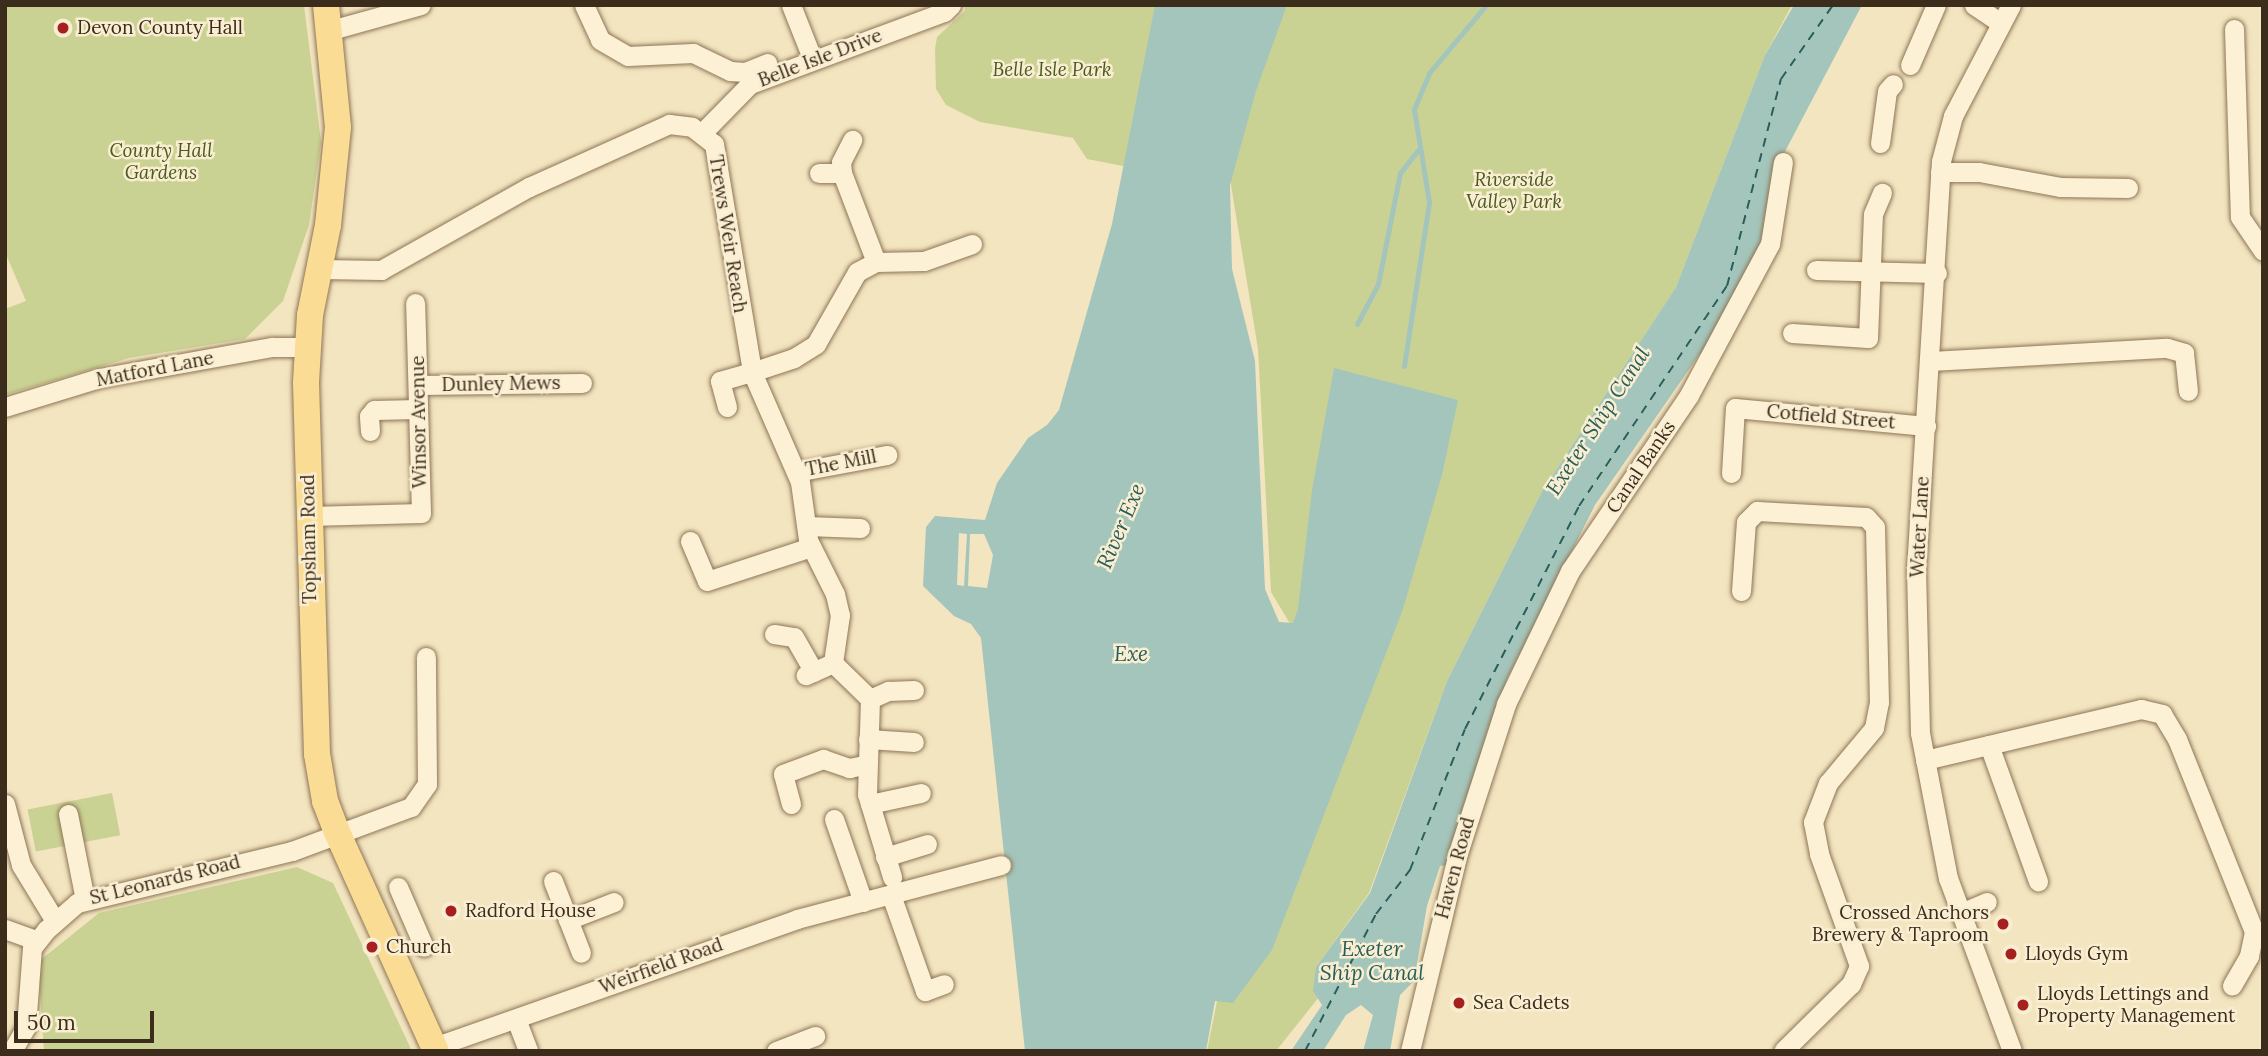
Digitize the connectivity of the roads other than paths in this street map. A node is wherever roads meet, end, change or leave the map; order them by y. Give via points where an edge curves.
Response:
1 (421, 5) edge
2 (584, 5) edge
3 (791, 5) edge
4 (951, 5) edge
5 (1936, 5) edge
6 (1974, 5) edge
7 (2011, 5) edge
8 (328, 18) edge
9 (2001, 23) junction
10 (2234, 29) dead end
11 (809, 53) junction
12 (1910, 65) dead end
13 (1893, 84) dead end
14 (703, 132) junction
15 (852, 140) dead end
16 (1880, 143) dead end
17 (1783, 162) dead end
18 (1940, 172) junction
19 (819, 173) dead end
20 (842, 173) junction
21 (2128, 188) dead end
22 (1882, 193) dead end
23 (972, 244) dead end
24 (2263, 251) edge
25 (876, 262) junction
26 (321, 269) junction
27 (1816, 270) dead end
28 (1871, 272) junction
29 (1937, 273) junction
30 (415, 303) dead end
31 (1792, 333) dead end
32 (308, 347) junction
33 (1931, 361) junction
34 (752, 372) junction
35 (582, 383) dead end
36 (419, 385) junction
37 (2188, 391) dead end
38 (5, 407) edge
39 (727, 407) dead end
40 (418, 409) junction
41 (1926, 426) junction
42 (370, 431) dead end
43 (887, 455) dead end
44 (796, 472) junction
45 (1731, 473) dead end
46 (309, 516) junction
47 (807, 526) junction
48 (860, 528) dead end
49 (690, 541) dead end
50 (811, 547) junction
51 (1741, 591) dead end
52 (774, 634) dead end
53 (426, 657) dead end
54 (833, 663) junction
55 (914, 690) dead end
56 (870, 699) junction
57 (868, 739) junction
58 (914, 742) dead end
59 (1989, 745) junction
60 (1925, 760) junction
61 (865, 765) junction
62 (1484, 768) joint
63 (921, 793) dead end
64 (5, 804) edge
65 (791, 804) dead end
66 (870, 804) junction
67 (68, 814) dead end
68 (834, 819) dead end
69 (337, 832) junction
70 (927, 844) dead end
71 (885, 857) junction
72 (1001, 865) dead end
73 (553, 881) dead end
74 (2038, 881) dead end
75 (892, 886) junction
76 (398, 887) dead end
77 (85, 901) junction
78 (614, 902) dead end
79 (863, 902) junction
80 (1987, 902) dead end
81 (1961, 913) junction
82 (411, 917) junction
83 (568, 919) junction
84 (55, 921) junction
85 (5, 929) edge
86 (380, 930) junction
87 (36, 940) junction
88 (424, 947) dead end
89 (581, 953) dead end
90 (944, 984) dead end
91 (2232, 986) dead end
92 (516, 1019) junction
93 (814, 1037) dead end
94 (449, 1047) edge
95 (12, 1051) edge
96 (528, 1051) edge
97 (776, 1051) edge
98 (1410, 1051) edge
99 (1783, 1051) edge
100 (2012, 1051) edge

1 - 8 street
2 - 11 street via 600,40 628,56 692,53 730,71 745,72
3 - 11 street
4 - 11 street, Belle Isle Drive via 944,12 892,30
5 - 12 street
6 - 9 street
7 - 9 street, Water Lane
8 - 26 main road, Topsham Road via 338,127
9 - 18 street, Water Lane via 1953,116
10 - 24 street via 2240,217
11 - 14 street, Belle Isle Drive via 750,84
13 - 16 street via 1887,91
14 - 26 street, Trews Weir Reach via 669,124 623,142 529,187 381,270
14 - 34 street, Trews Weir Reach via 717,154
15 - 20 street via 841,162
17 - 62 street, Canal Banks via 1770,244 1689,395 1570,571 1510,695
18 - 21 street via 1979,172 2060,187
18 - 29 street, Water Lane
19 - 20 street
20 - 25 street
22 - 28 street via 1873,214
23 - 25 street via 924,261
25 - 34 street via 857,272 816,344 794,358
26 - 32 main road, Topsham Road
27 - 28 street
28 - 29 street
28 - 31 street via 1868,338
29 - 33 street, Water Lane
30 - 36 street, Winsor Avenue
32 - 38 street, Matford Lane via 272,347 99,379
32 - 46 main road, Topsham Road
33 - 37 street via 2167,348 2184,352
33 - 41 street, Water Lane
34 - 39 street via 720,381
34 - 44 street, Trews Weir Reach
35 - 36 street, Dunley Mews
36 - 40 street, Winsor Avenue
40 - 42 street via 374,410 369,416
40 - 46 street, Winsor Avenue via 421,513
41 - 45 street, Cotfield Street via 1735,408
41 - 60 street, Water Lane via 1916,570 1920,733
43 - 44 street, The Mill
44 - 47 street, Trews Weir Reach
46 - 69 main road, Topsham Road via 317,754 325,801
47 - 48 street
47 - 50 street, Trews Weir Reach
49 - 50 street via 707,581
50 - 54 street, Trews Weir Reach via 840,615
51 - 99 street via 1746,522 1757,511 1867,517 1875,527 1879,702 1874,728 1828,783 1813,822 1819,855 1859,967 1851,984
52 - 54 street via 794,637 810,673
53 - 69 street, St Leonards Road via 427,784 421,797 411,807
54 - 56 street
55 - 56 street via 888,691
56 - 57 street
57 - 58 street
57 - 61 street
59 - 60 street
59 - 74 street
59 - 91 street via 2141,709 2162,714 2177,739 2254,932 2249,956
60 - 81 street, Water Lane via 1948,878
61 - 65 street via 849,768 823,760 783,774
61 - 66 street
62 - 98 street, Haven Road
63 - 66 street
64 - 84 street via 21,865
66 - 71 street
67 - 77 street
68 - 79 street
69 - 77 street, St Leonards Road via 292,851
69 - 86 main road, Topsham Road
70 - 71 street
71 - 75 street
72 - 75 street, Weirfield Road
73 - 83 street
75 - 79 street, Weirfield Road
75 - 90 street via 925,991
76 - 82 street
77 - 84 street, St Leonards Road
78 - 83 street
79 - 92 street, Weirfield Road via 684,956
80 - 81 street
81 - 100 street, Water Lane
82 - 86 street
82 - 88 street
83 - 89 street
84 - 87 street, St Leonards Road
85 - 87 street
86 - 94 main road, Topsham Road
87 - 95 street, St Leonards Road via 27,970 26,1027
92 - 94 street, Weirfield Road
92 - 96 street
93 - 97 street

